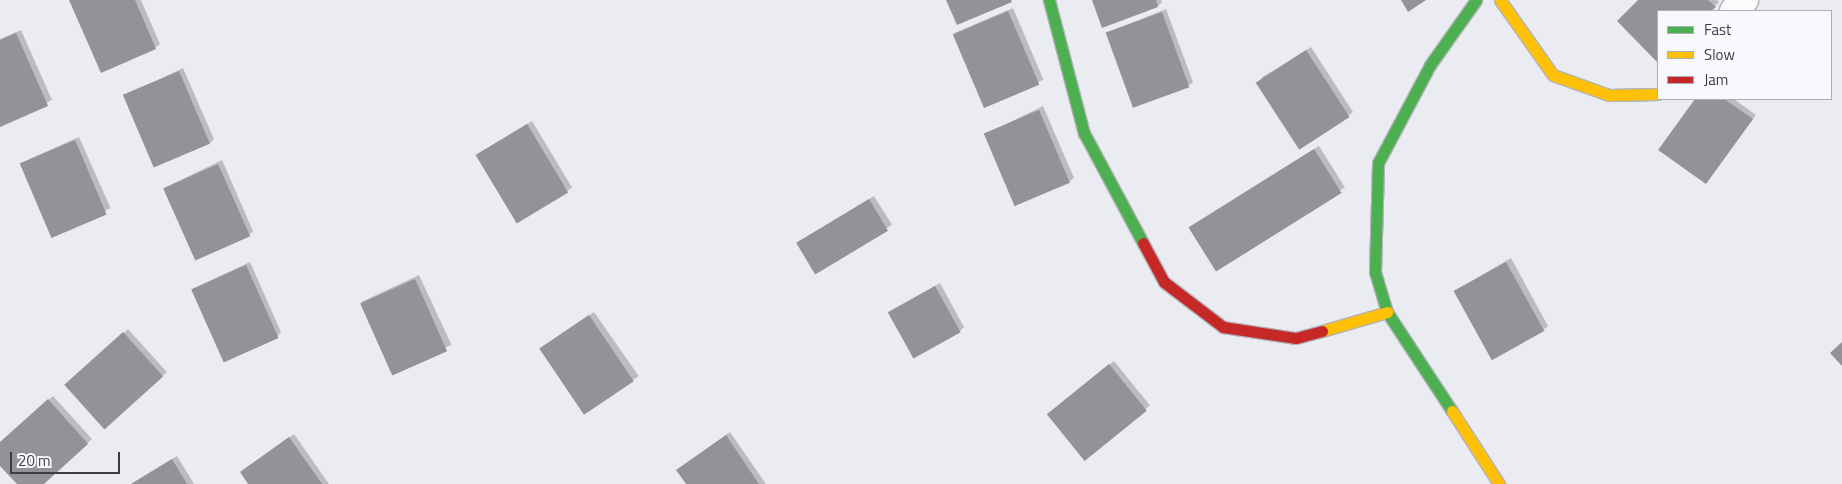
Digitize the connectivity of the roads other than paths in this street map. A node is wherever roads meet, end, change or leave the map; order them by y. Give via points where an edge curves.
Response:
1 (1049, 0) edge
2 (1476, 0) edge
3 (1500, 0) edge
4 (1744, 0) edge
5 (1735, 10) edge
6 (1657, 94) edge
7 (1387, 312) junction
8 (1499, 484) edge

1 - 7 street via 1084,133 1164,282 1222,327 1296,338
2 - 7 street via 1430,65 1378,163 1375,272
3 - 6 street via 1553,75 1609,95
4 - 5 street
7 - 8 street

